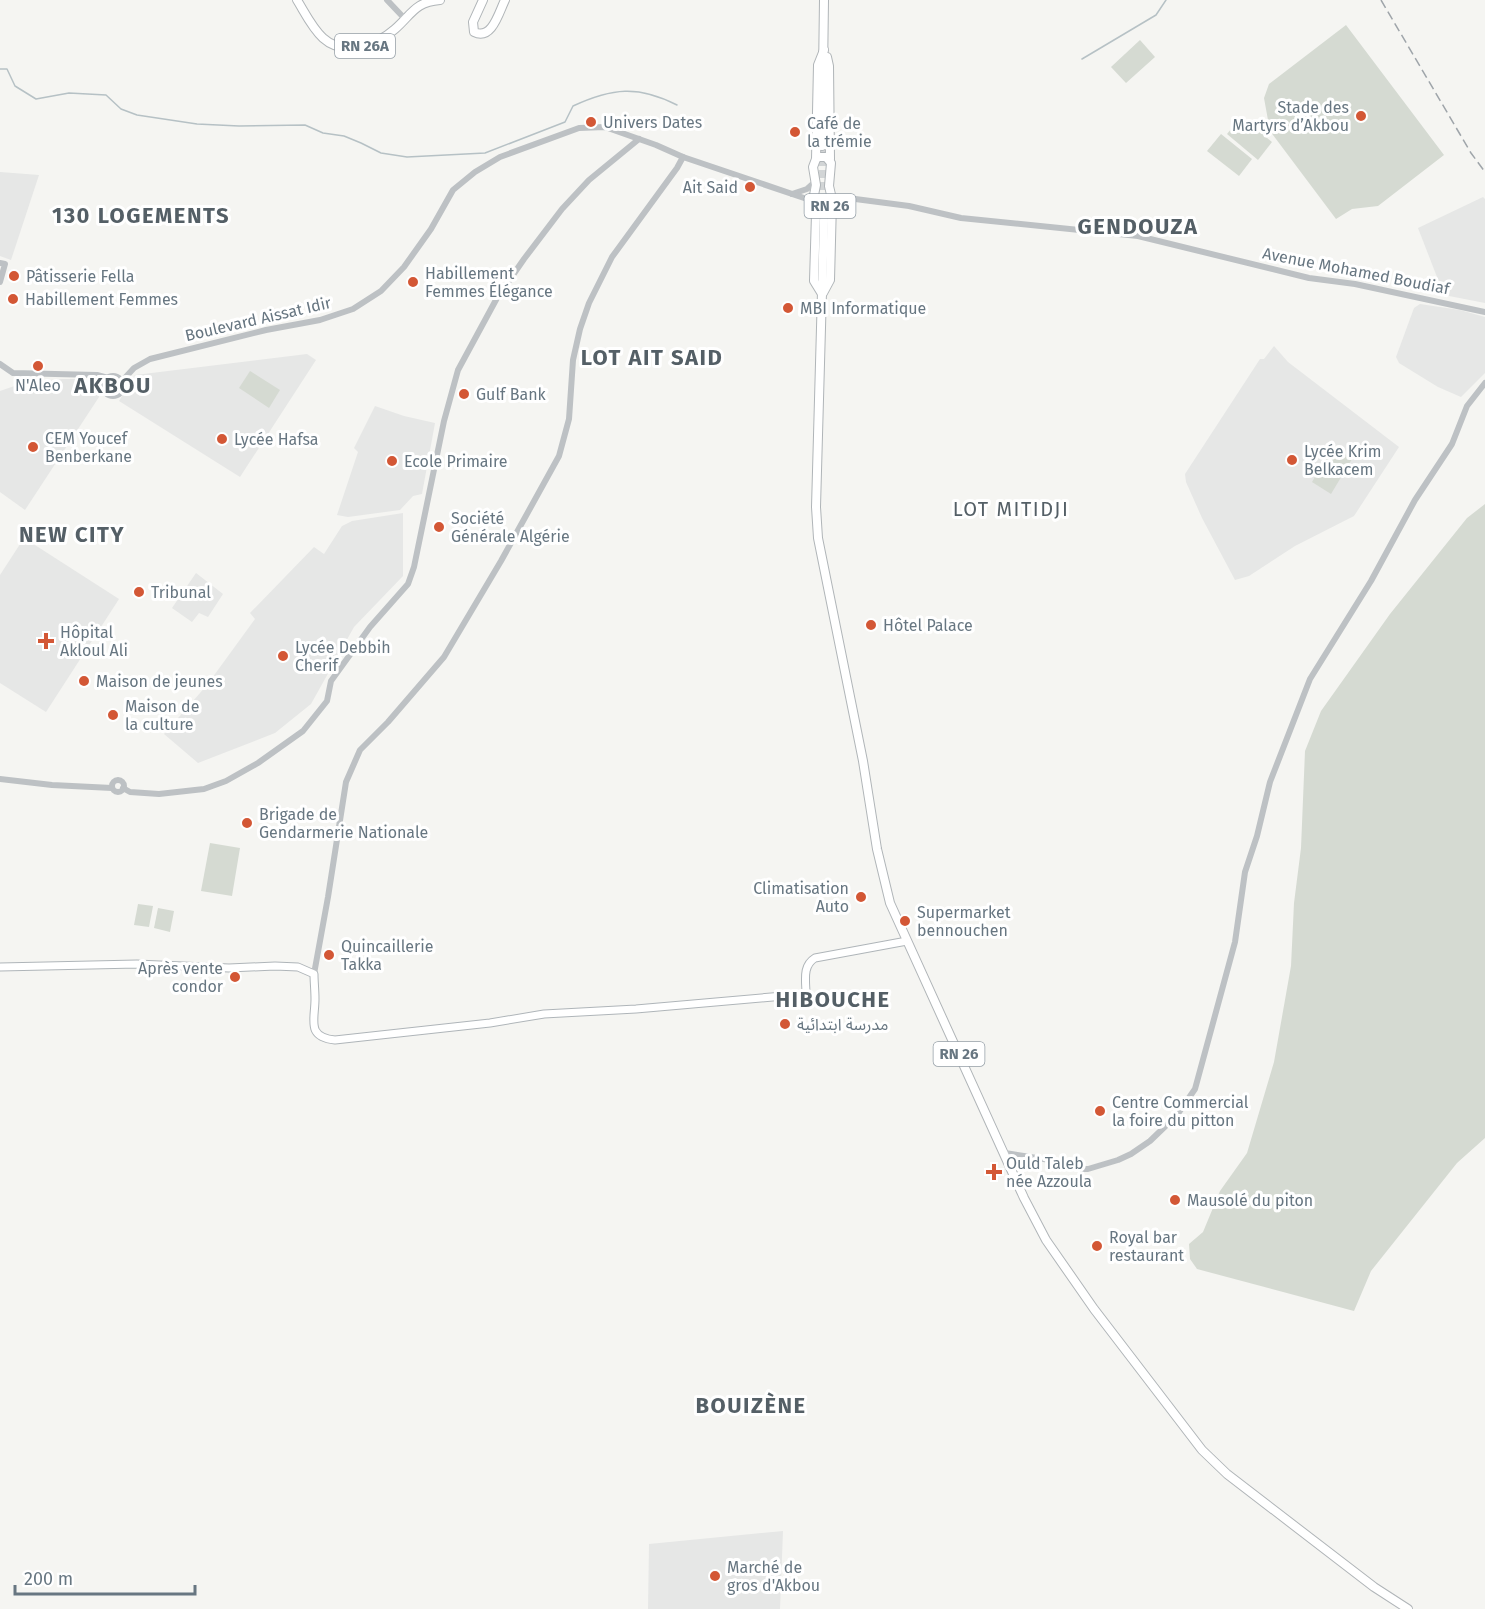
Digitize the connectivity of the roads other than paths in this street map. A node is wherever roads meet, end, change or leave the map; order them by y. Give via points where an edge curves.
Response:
1 (297, 0) edge
2 (387, 0) edge
3 (440, 0) edge
4 (483, 0) edge
5 (505, 0) edge
6 (824, 0) edge
7 (405, 19) junction
8 (824, 50) junction
9 (639, 139) junction
10 (822, 146) tunnel mouth
11 (683, 157) junction
12 (816, 159) junction
13 (830, 159) junction
14 (816, 182) junction
15 (830, 190) junction
16 (792, 194) junction
17 (840, 197) junction
18 (832, 202) junction
19 (813, 203) junction
20 (824, 220) tunnel mouth
21 (0, 263) edge
22 (0, 282) edge
23 (822, 294) junction
24 (1485, 312) edge
25 (0, 364) edge
26 (108, 378) junction
27 (122, 381) junction
28 (1485, 383) edge
29 (0, 779) edge
30 (907, 941) junction
31 (0, 967) edge
32 (314, 974) junction
33 (1005, 1153) junction
34 (1408, 1609) edge

1 - 7 main road, RN 26A via 324,39 344,48 378,41
2 - 7 street
3 - 7 main road, RN 26A via 423,3
4 - 5 main road via 472,26 481,35 491,28
6 - 8 main road, RN 26
8 - 10 main road, RN 26
8 - 12 main road, RN 26 via 818,65
8 - 13 main road, RN 26 via 829,66
9 - 11 street, Boulevard Aissat Idir
9 - 27 street, Boulevard Aissat Idir via 605,127 579,128 500,157 453,190 404,267 381,291 352,309 320,320 150,358
9 - 29 street via 589,180 562,209 524,258 489,314 458,370 408,584 370,627 331,681 327,701 303,731 258,763 204,789 159,794 130,792 118,780 112,788
11 - 16 street, Boulevard Aissat Idir
11 - 32 street via 612,256 589,303 573,360 569,419 559,456 444,657 360,750 346,782
12 - 13 main road
12 - 14 main road, RN 26
13 - 15 main road, RN 26
14 - 16 street
14 - 19 main road, RN 26
15 - 17 street
15 - 18 main road, RN 26
16 - 19 street, Boulevard Aissat Idir
17 - 18 street
17 - 24 street, Avenue Mohamed Boudiaf via 961,218 1128,234 1309,278
18 - 19 main road, RN 26 via 823,209
18 - 23 main road, RN 26 via 830,280
19 - 23 main road, RN 26 via 814,281
20 - 23 main road, RN 26
21 - 22 street via 5,264
23 - 30 main road, RN 26 via 818,538 877,849 890,903
25 - 26 street via 13,374
26 - 27 street via 113,376
26 - 27 street via 104,389 112,396 121,392
28 - 33 street via 1467,406 1452,444 1310,679 1270,782 1245,872 1235,942 1195,1089 1177,1115 1150,1141 1118,1160 1078,1169
30 - 32 main road via 815,958 806,969 806,994 544,1014 335,1040 316,1033
30 - 33 main road, RN 26
31 - 32 main road via 275,966 298,967
33 - 34 main road, RN 26 via 1046,1239 1094,1309 1202,1450 1227,1474

